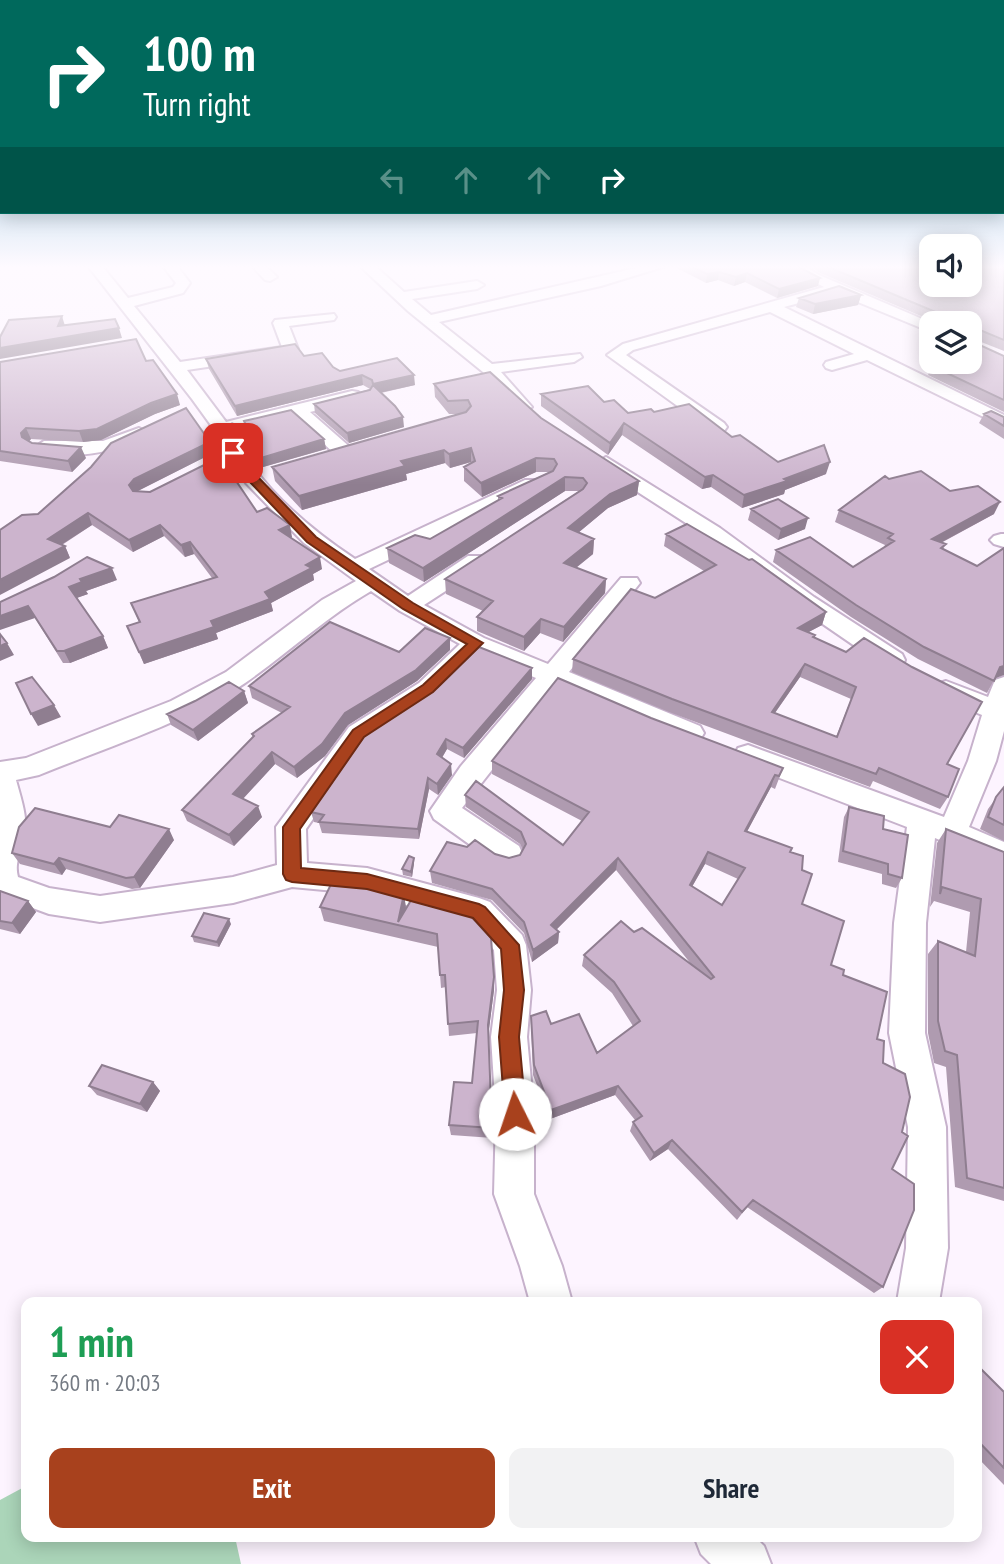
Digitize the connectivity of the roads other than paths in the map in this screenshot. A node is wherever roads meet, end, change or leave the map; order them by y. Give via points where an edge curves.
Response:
1 (145, 339) edge
2 (287, 339) edge
3 (452, 339) edge
4 (656, 339) edge
5 (836, 339) edge
6 (868, 355) junction
7 (574, 356) dead end
8 (832, 365) dead end
9 (177, 367) junction
10 (489, 369) junction
11 (364, 393) edge
12 (299, 411) junction
13 (541, 420) edge
14 (1004, 422) edge
15 (151, 426) edge
16 (222, 428) junction
17 (726, 433) edge
18 (37, 446) edge
19 (106, 448) junction
20 (588, 451) edge
21 (233, 453) junction
22 (318, 459) edge
23 (211, 464) edge
24 (93, 466) edge
25 (279, 471) edge
26 (544, 478) edge
27 (253, 479) junction
28 (496, 548) edge
29 (363, 574) junction
30 (629, 583) dead end
31 (408, 606) junction
32 (476, 643) junction
33 (908, 669) edge
34 (555, 675) junction
35 (929, 681) edge
36 (1000, 698) edge
37 (0, 772) edge
38 (937, 827) junction
39 (508, 855) edge
40 (1004, 855) edge
41 (292, 874) junction
42 (550, 1297) edge
43 (919, 1297) edge

1 - 9 street
2 - 9 street via 288,351
3 - 10 street
4 - 17 street via 615,355
5 - 6 street
6 - 8 street
6 - 14 street
7 - 10 street
9 - 16 street via 195,408
10 - 13 street
11 - 12 street
12 - 16 street
12 - 22 street via 350,450
15 - 19 street
16 - 21 street
18 - 19 street via 83,451
19 - 24 street
20 - 33 street
21 - 23 street
21 - 27 street
25 - 27 street
26 - 29 street
27 - 29 street via 312,539
28 - 31 street
29 - 31 street
29 - 37 street via 236,678 180,707 29,768
30 - 34 street
31 - 32 street
32 - 34 street
32 - 41 street via 428,689 358,734 291,827
34 - 38 street via 716,743
34 - 39 street via 444,811
35 - 36 street
36 - 38 street via 982,761
37 - 41 street via 10,810 10,839 0,864 5,884 23,893 100,909 233,890
38 - 40 street
38 - 43 street via 910,923 907,1033 927,1127 927,1248
41 - 42 street via 367,881 479,912 510,945 514,1194

